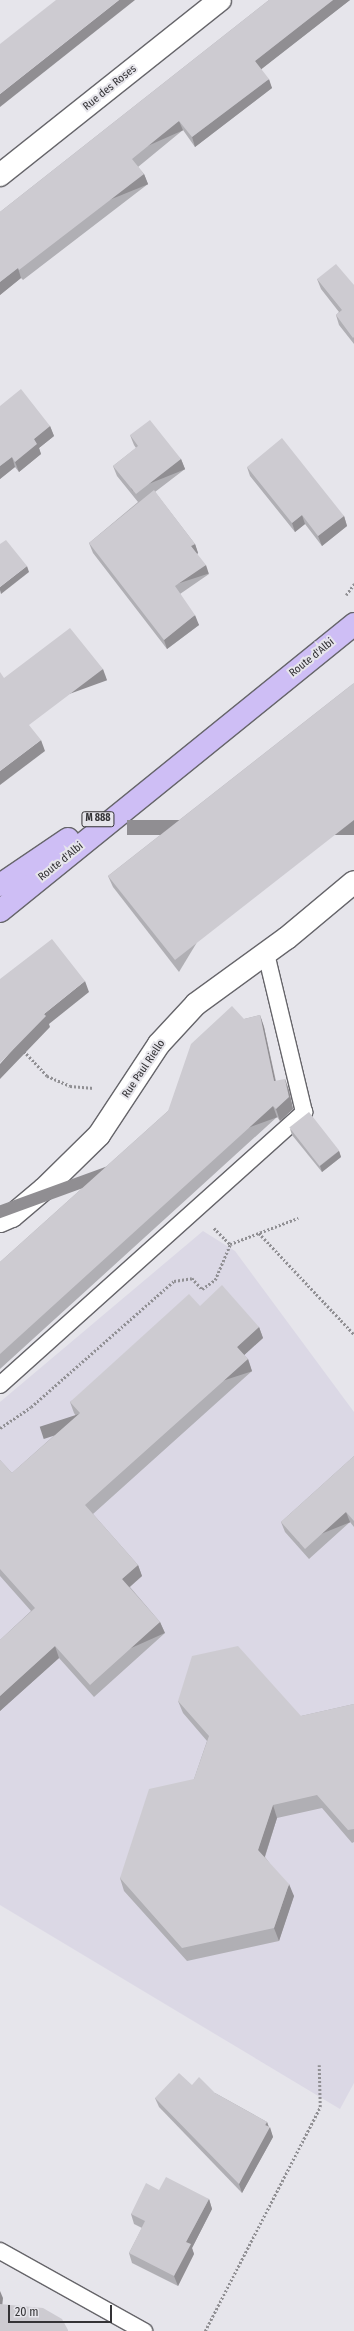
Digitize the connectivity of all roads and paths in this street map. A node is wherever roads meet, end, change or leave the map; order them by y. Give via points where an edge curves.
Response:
1 (220, 0) edge
2 (0, 175) edge
3 (354, 624) edge
4 (196, 752) junction
5 (354, 882) edge
6 (0, 886) edge
7 (0, 911) edge
8 (266, 954) junction
9 (21, 1047) edge
10 (120, 1104) junction
11 (298, 1218) dead end
12 (0, 1221) edge
13 (259, 1233) junction
14 (354, 1334) edge
15 (0, 1385) edge
16 (0, 1428) edge
17 (320, 2065) dead end
18 (0, 2251) edge
19 (144, 2331) edge
20 (205, 2331) edge

1 - 2 street, Rue des Roses
3 - 4 main road, Route d'Albi / M 888
4 - 6 main road, Route d'Albi / M 888
4 - 7 main road, Route d'Albi
5 - 8 street, Rue Paul Riello
8 - 10 street, Rue Paul Riello via 196,1004 159,1044
8 - 15 lane via 304,1112
9 - 10 path via 47,1076 70,1086 102,1088
10 - 12 street, Rue Paul Riello via 99,1135 44,1189 12,1216
11 - 13 path
13 - 14 path
13 - 16 path via 230,1244 215,1280 202,1289 192,1278 174,1281 31,1407
17 - 20 path via 320,2107
18 - 19 lane

